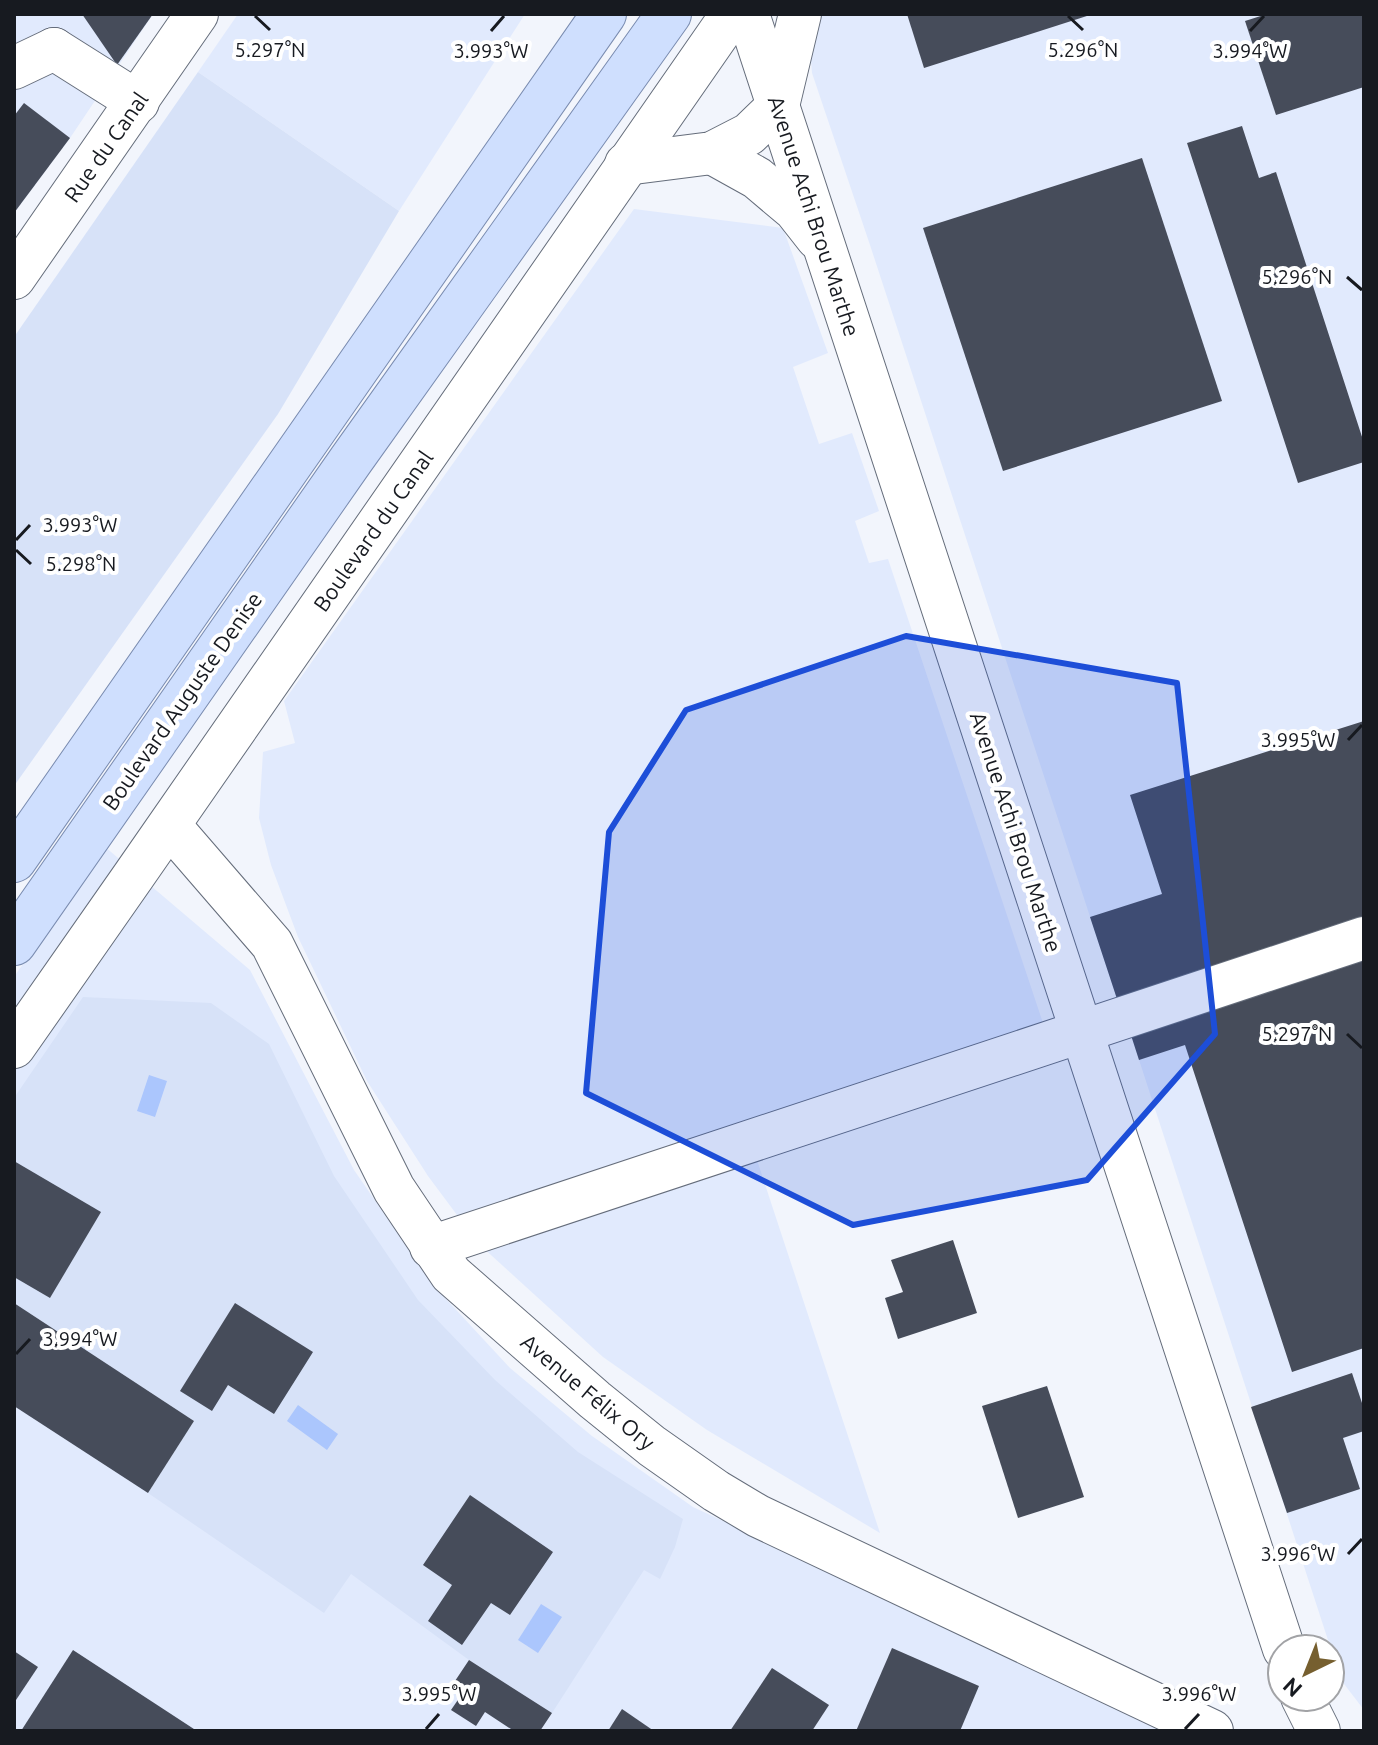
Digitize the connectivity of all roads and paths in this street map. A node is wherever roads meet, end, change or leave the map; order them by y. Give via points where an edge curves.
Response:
1 (197, 14) edge
2 (604, 14) edge
3 (669, 14) edge
4 (732, 14) edge
5 (748, 14) edge
6 (800, 14) edge
7 (54, 32) edge
8 (14, 68) edge
9 (138, 102) junction
10 (778, 106) junction
11 (712, 153) junction
12 (626, 164) junction
13 (825, 248) junction
14 (14, 278) edge
15 (170, 826) junction
16 (14, 860) edge
17 (1364, 938) edge
18 (14, 943) edge
19 (1081, 1031) junction
20 (14, 1047) edge
21 (431, 1247) junction
22 (1279, 1633) edge
23 (1310, 1713) edge
24 (1212, 1731) edge
25 (1319, 1731) edge

1 - 9 street, Rue du Canal
2 - 16 main road
3 - 18 main road, Boulevard Auguste Denise
4 - 12 street, Boulevard du Canal
5 - 10 street, Avenue Achi Brou Marthe
6 - 10 street
7 - 8 street
7 - 9 street
9 - 14 street, Rue du Canal
10 - 11 street via 749,134
10 - 13 street, Avenue Achi Brou Marthe
11 - 12 street
11 - 13 street via 757,178 795,210
12 - 15 street, Boulevard du Canal
13 - 19 street, Avenue Achi Brou Marthe
15 - 20 street, Boulevard du Canal
15 - 21 street, Avenue Félix Ory via 272,944 394,1189
17 - 19 street
19 - 21 street
19 - 22 street, Avenue Achi Brou Marthe
21 - 24 street, Avenue Félix Ory via 451,1274 595,1400 716,1491 758,1516
23 - 25 street

